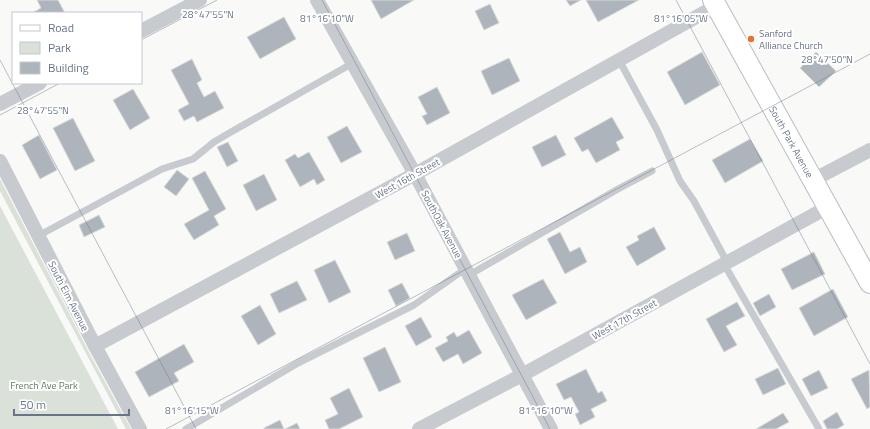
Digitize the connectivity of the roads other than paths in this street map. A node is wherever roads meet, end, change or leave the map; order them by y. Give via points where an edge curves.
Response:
1 (200, 0) edge
2 (317, 0) edge
3 (715, 3) edge
4 (142, 30) edge
5 (619, 60) junction
6 (353, 63) junction
7 (38, 84) edge
8 (0, 104) edge
9 (870, 150) edge
10 (0, 162) edge
11 (652, 171) dead end
12 (415, 174) junction
13 (813, 180) junction
14 (828, 207) junction
15 (38, 236) junction
16 (726, 263) junction
17 (467, 272) junction
18 (870, 283) edge
19 (95, 346) junction
20 (522, 375) junction
21 (140, 429) edge
22 (186, 429) edge
23 (419, 429) edge
24 (551, 429) edge
25 (819, 429) edge

1 - 4 street
2 - 6 street, SouthOak Avenue
3 - 5 street, West 16th Street
3 - 13 street, South Park Avenue
5 - 12 street, West 16th Street
5 - 16 lane via 680,181 694,201
6 - 12 street, SouthOak Avenue
6 - 15 lane via 220,139 193,159 162,169
7 - 8 street
9 - 13 street
10 - 15 street, South Elm Avenue
11 - 17 lane
12 - 17 street, SouthOak Avenue
12 - 19 street, West 16th Street
13 - 14 street, South Park Avenue
14 - 16 street, West 17th Street
14 - 18 street, South Park Avenue
15 - 19 street, South Elm Avenue
16 - 20 street, West 17th Street
16 - 25 lane
17 - 20 street, SouthOak Avenue
17 - 22 lane via 414,305 298,364
19 - 21 street, South Elm Avenue
20 - 23 street, West 17th Street
20 - 24 street, SouthOak Avenue

